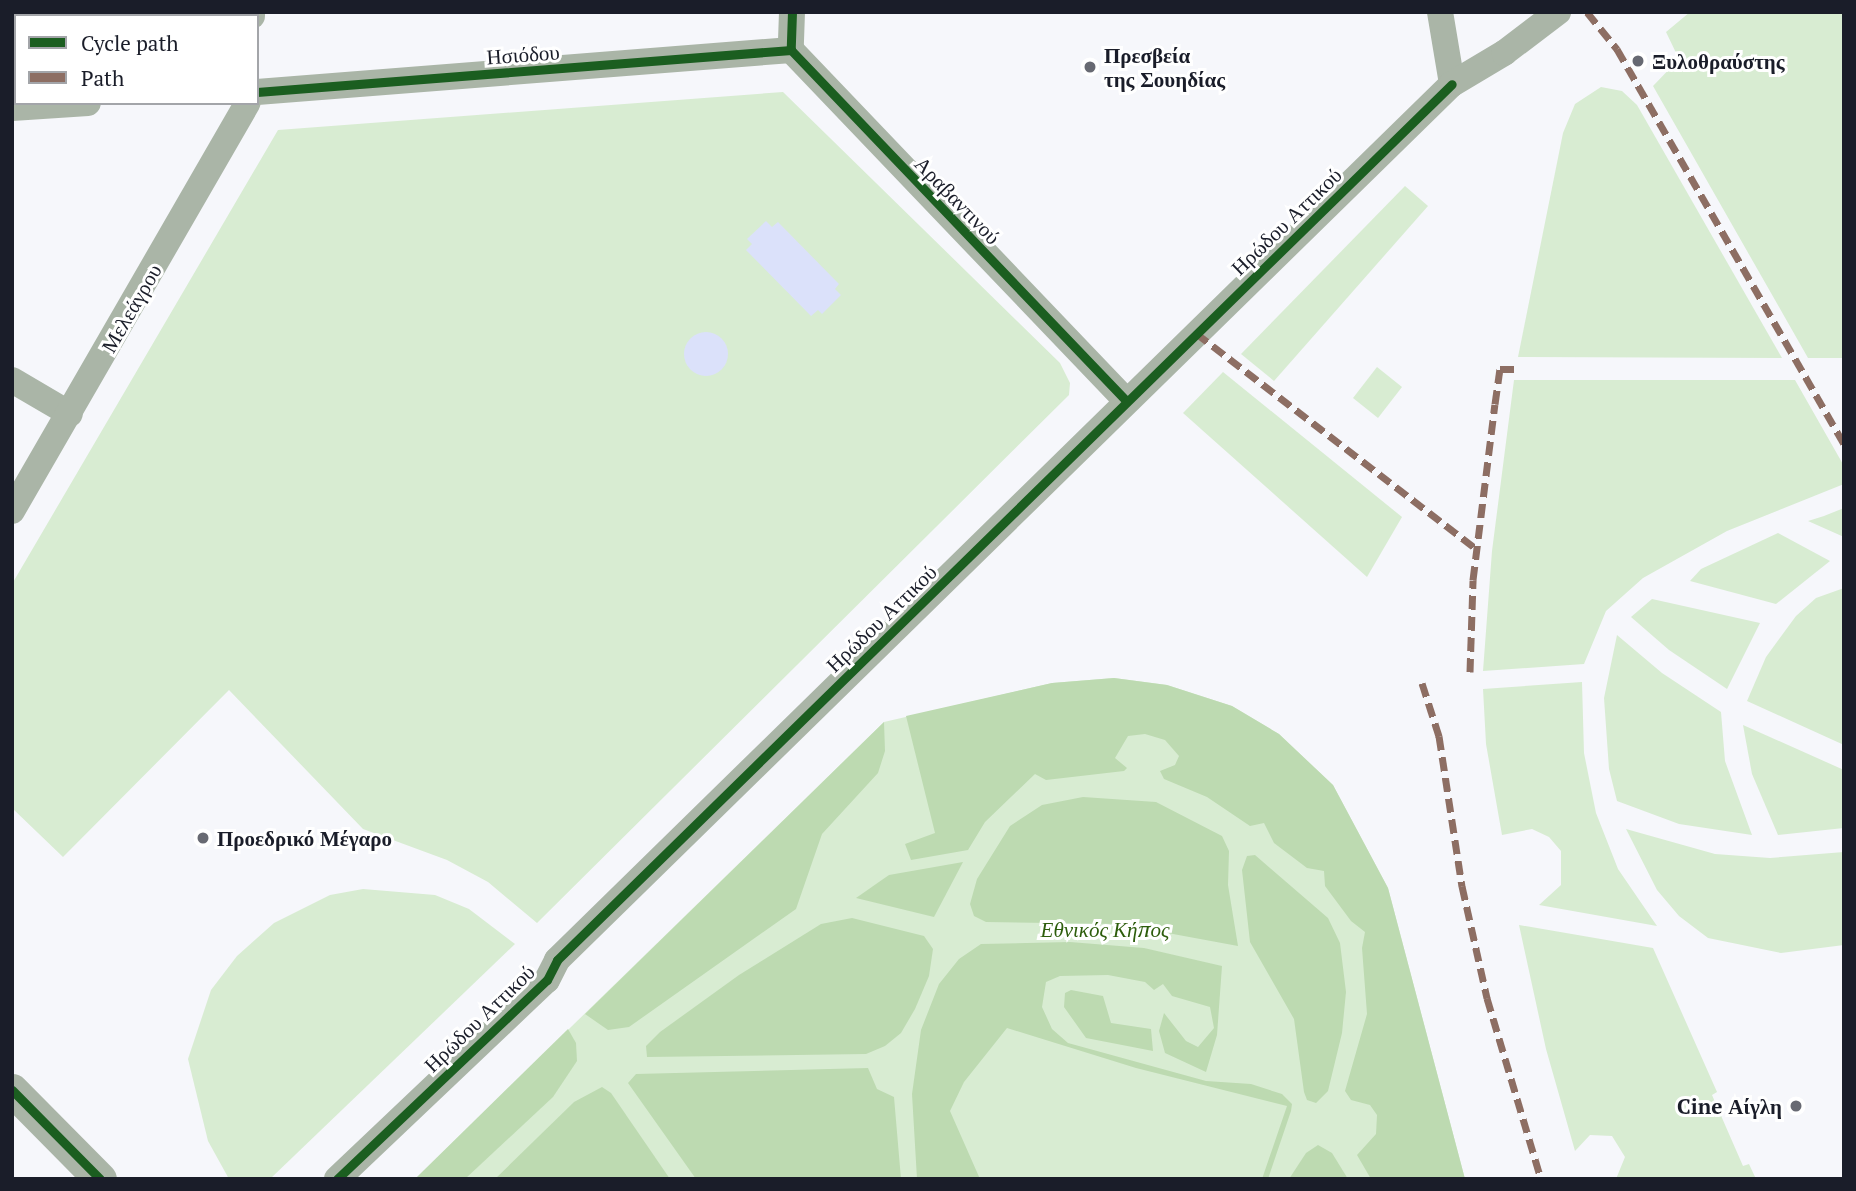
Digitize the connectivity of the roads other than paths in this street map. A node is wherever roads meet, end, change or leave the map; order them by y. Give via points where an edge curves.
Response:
1 (792, 12) edge
2 (1440, 12) edge
3 (1558, 12) edge
4 (791, 50) junction
5 (1452, 84) junction
6 (259, 92) edge
7 (58, 105) edge
8 (247, 105) edge
9 (12, 108) edge
10 (12, 380) edge
11 (1126, 401) junction
12 (70, 414) junction
13 (12, 511) edge
14 (12, 1090) edge
15 (100, 1179) edge
16 (337, 1179) edge

1 - 4 street
2 - 5 street
3 - 5 street, Ηρώδου Αττικού via 1504,53
4 - 6 street, Ησιόδου
4 - 11 street, Αραβαντινού
5 - 11 street, Ηρώδου Αττικού
7 - 9 street
8 - 12 street, Μελεάγρου
10 - 12 street
11 - 16 street, Ηρώδου Αττικού via 557,960 547,980
12 - 13 street, Μελεάγρου
14 - 15 street

